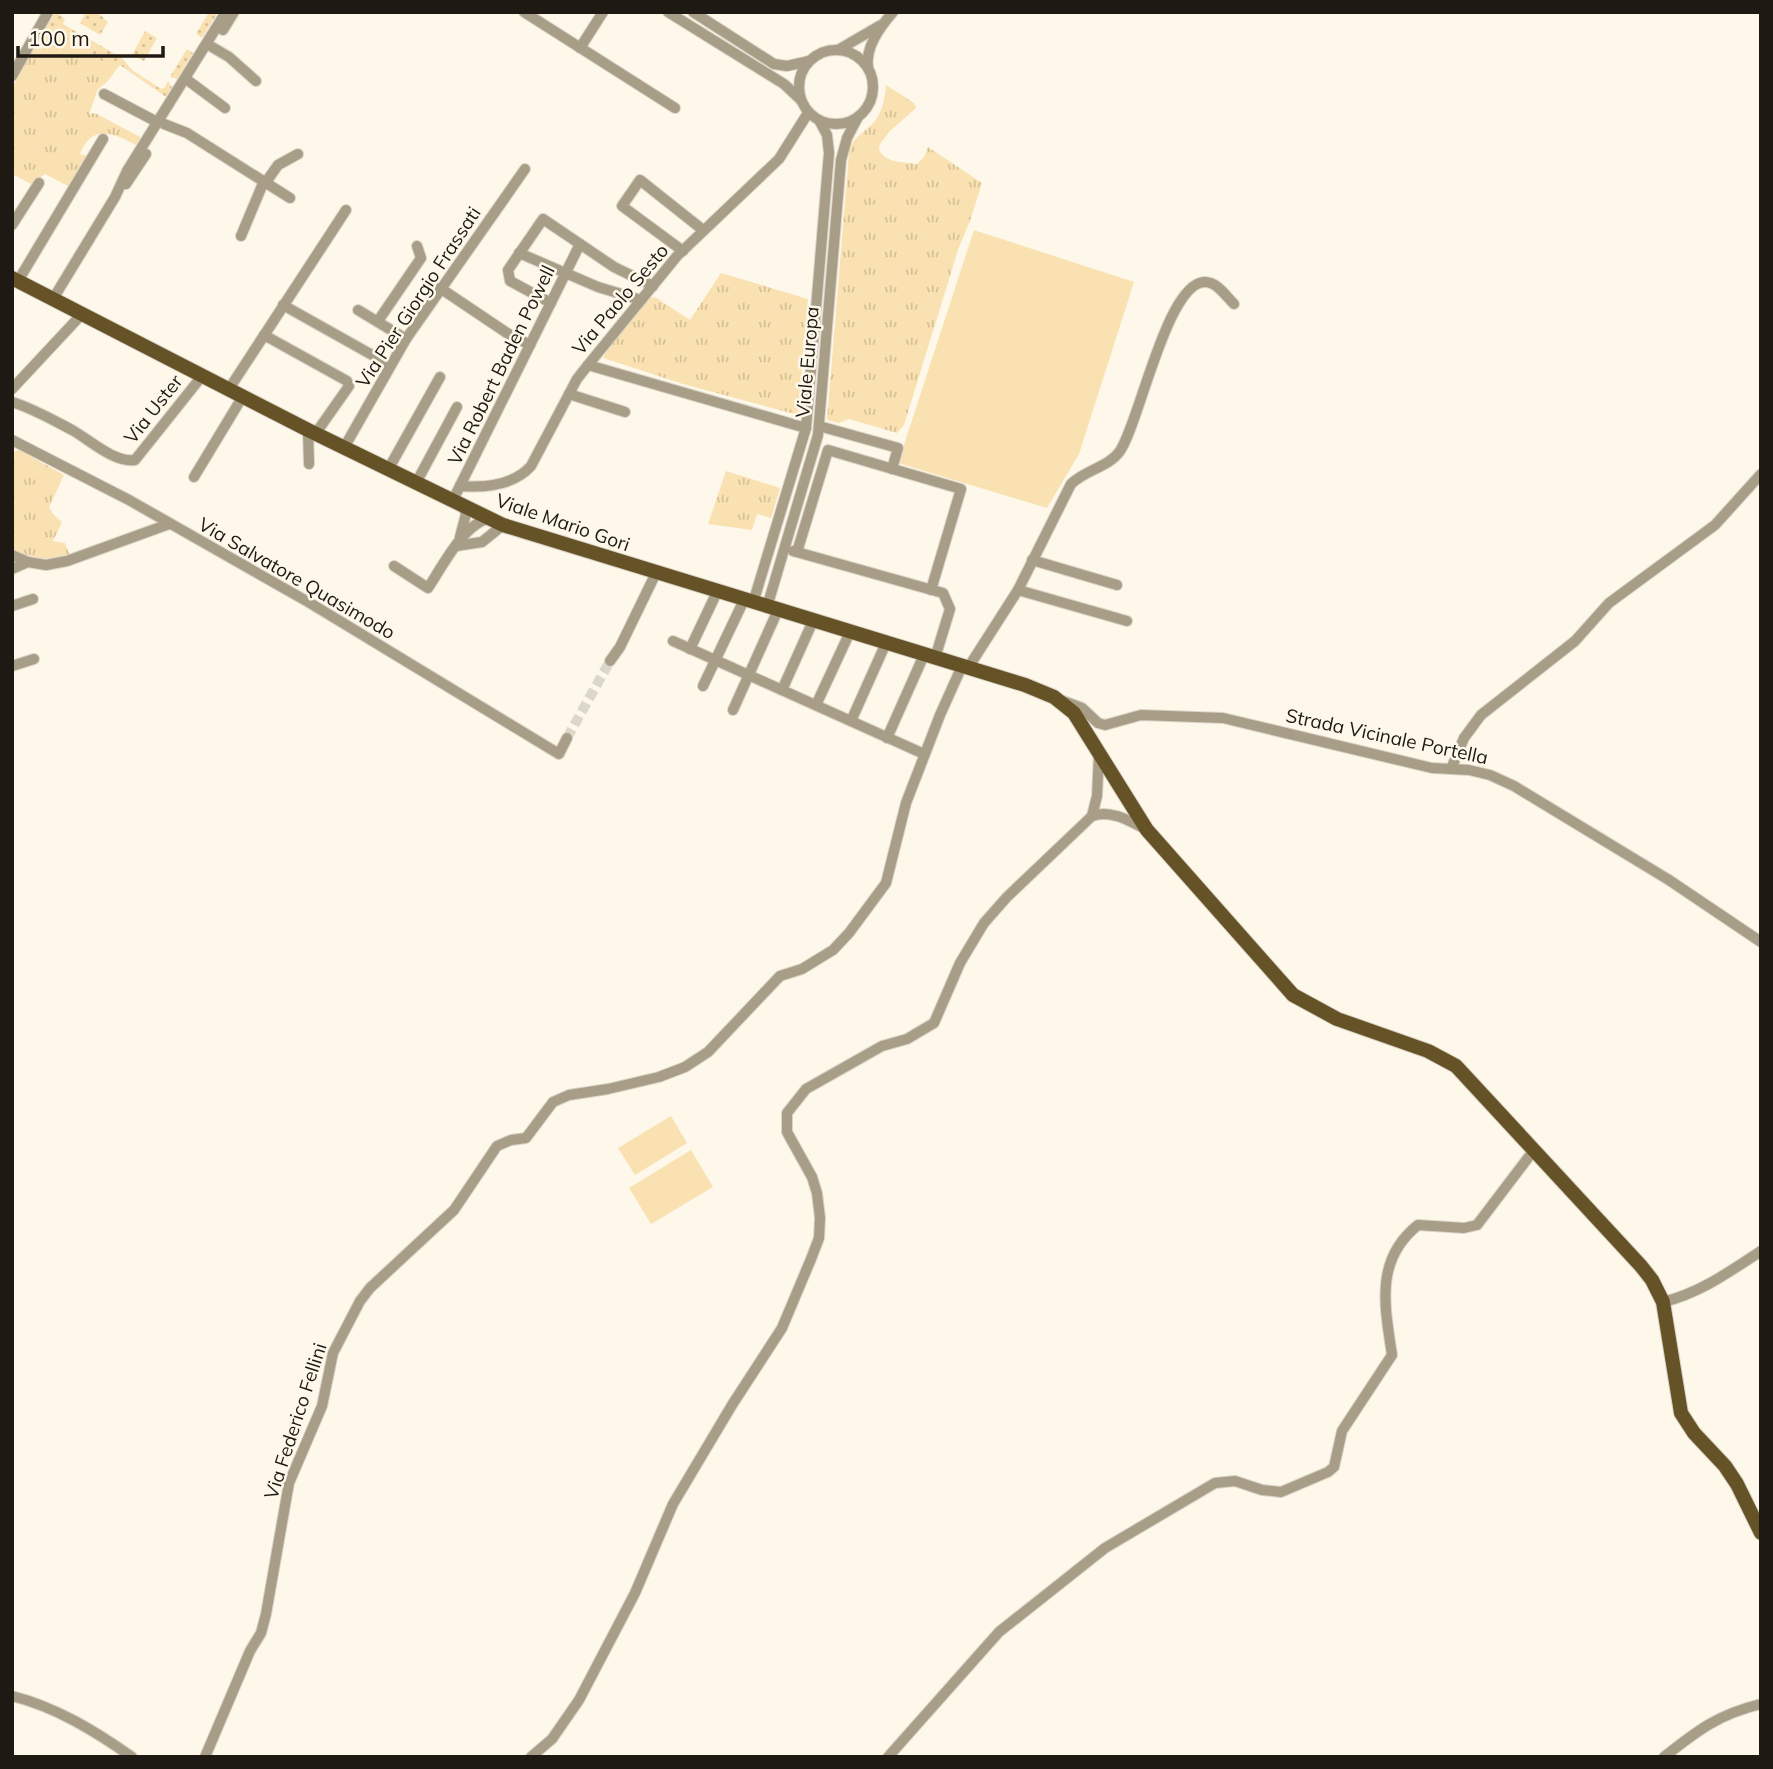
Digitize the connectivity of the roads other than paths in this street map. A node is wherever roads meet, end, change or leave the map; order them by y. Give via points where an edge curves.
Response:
1 (48, 12) edge
2 (226, 12) edge
3 (234, 12) edge
4 (524, 12) edge
5 (603, 12) edge
6 (668, 12) edge
7 (693, 12) edge
8 (893, 12) edge
9 (708, 17) edge
10 (883, 24) junction
11 (212, 47) junction
12 (580, 48) junction
13 (838, 50) junction
14 (809, 61) junction
15 (868, 68) junction
16 (12, 76) edge
17 (256, 81) dead end
18 (190, 82) junction
19 (104, 94) dead end
20 (800, 100) junction
21 (225, 108) dead end
22 (675, 108) dead end
23 (808, 113) junction
24 (858, 117) junction
25 (819, 121) junction
26 (161, 123) junction
27 (103, 139) dead end
28 (298, 154) dead end
29 (525, 169) dead end
30 (265, 182) junction
31 (39, 183) dead end
32 (290, 198) dead end
33 (346, 210) dead end
34 (14, 219) edge
35 (703, 230) junction
36 (241, 236) dead end
37 (580, 244) junction
38 (417, 246) dead end
39 (682, 251) junction
40 (519, 253) junction
41 (565, 273) junction
42 (15, 279) edge
43 (653, 286) junction
44 (440, 288) junction
45 (53, 299) junction
46 (641, 300) junction
47 (551, 303) junction
48 (1234, 304) dead end
49 (283, 305) junction
50 (358, 310) dead end
51 (82, 314) junction
52 (378, 321) junction
53 (264, 335) junction
54 (406, 339) junction
55 (530, 345) junction
56 (390, 365) junction
57 (588, 365) junction
58 (202, 376) junction
59 (440, 377) dead end
60 (12, 389) edge
61 (236, 392) junction
62 (569, 394) junction
63 (12, 402) edge
64 (457, 407) dead end
65 (625, 412) dead end
66 (819, 426) junction
67 (806, 428) junction
68 (312, 431) junction
69 (12, 440) edge
70 (345, 446) junction
71 (310, 464) dead end
72 (388, 468) junction
73 (892, 469) junction
74 (1761, 474) edge
75 (194, 478) dead end
76 (416, 483) junction
77 (460, 486) junction
78 (458, 502) junction
79 (489, 519) junction
80 (169, 524) junction
81 (473, 543) junction
82 (456, 546) junction
83 (785, 548) junction
84 (797, 552) junction
85 (12, 555) edge
86 (1032, 560) junction
87 (28, 562) junction
88 (394, 566) dead end
89 (12, 569) edge
90 (656, 573) junction
91 (1117, 585) dead end
92 (931, 590) junction
93 (1018, 590) junction
94 (717, 592) junction
95 (33, 599) dead end
96 (761, 605) junction
97 (12, 606) edge
98 (813, 621) junction
99 (1127, 621) dead end
100 (850, 632) junction
101 (673, 641) dead end
102 (887, 643) junction
103 (690, 649) junction
104 (930, 656) junction
105 (34, 659) dead end
106 (716, 660) junction
107 (610, 661) tunnel mouth
108 (12, 666) edge
109 (965, 667) junction
110 (749, 675) junction
111 (703, 686) dead end
112 (782, 690) junction
113 (1054, 697) junction
114 (816, 705) junction
115 (733, 710) dead end
116 (850, 721) junction
117 (887, 737) junction
118 (567, 738) tunnel mouth
119 (924, 754) junction
120 (1099, 754) junction
121 (1451, 769) junction
122 (1092, 817) junction
123 (1147, 830) junction
124 (1761, 942) edge
125 (1534, 1150) junction
126 (1761, 1251) edge
127 (1663, 1302) junction
128 (1761, 1533) edge
129 (12, 1696) edge
130 (1761, 1703) edge
131 (132, 1757) edge
132 (205, 1757) edge
133 (531, 1757) edge
134 (888, 1757) edge
135 (1664, 1757) edge

1 - 16 street
2 - 26 street
3 - 11 street
4 - 12 street
5 - 12 street
6 - 20 street via 784,84
7 - 9 street
8 - 10 street
9 - 14 street via 774,64
10 - 13 street
10 - 15 street via 869,50
11 - 17 street
11 - 18 street
12 - 22 street
13 - 14 street via 817,54
13 - 15 street via 858,57
14 - 20 street via 798,83
15 - 24 street via 873,89
18 - 21 street
18 - 26 street
19 - 26 street
20 - 23 street
23 - 25 street
23 - 35 street, Via Paolo Sesto via 779,159
24 - 25 street via 839,124
24 - 66 street, Viale Europa via 841,160
25 - 67 street, Viale Europa via 829,153
26 - 30 street via 187,133
26 - 45 street
27 - 42 street
28 - 30 street via 278,164
29 - 44 street, Via Pier Giorgio Frassati
30 - 32 street
30 - 36 street
31 - 34 street
33 - 49 street
35 - 39 street, Via Paolo Sesto
35 - 39 street via 639,180 622,206
37 - 40 street via 543,219
37 - 41 street, Via Robert Baden Powell
37 - 43 street
38 - 52 street via 421,258
39 - 43 street, Via Paolo Sesto
40 - 41 street
40 - 47 street via 508,270 510,281
41 - 46 street
41 - 47 street, Via Robert Baden Powell
42 - 45 main road, Viale Mario Gori
43 - 46 street, Via Paolo Sesto
44 - 54 street, Via Pier Giorgio Frassati
44 - 55 street
45 - 51 main road, Viale Mario Gori
46 - 57 street, Via Paolo Sesto
47 - 55 street, Via Robert Baden Powell
48 - 86 street, Via Federico Fellini via 1215,285 1205,282 1185,292 1160,342 1129,436 1113,458 1071,484
49 - 53 street
49 - 56 street
50 - 52 street
51 - 58 main road, Viale Mario Gori
51 - 60 street
52 - 54 street
53 - 61 street
53 - 68 street via 347,381 349,386
54 - 56 street, Via Pier Giorgio Frassati
55 - 77 street, Via Robert Baden Powell
56 - 70 street, Via Pier Giorgio Frassati
57 - 62 street, Via Paolo Sesto
57 - 67 street
58 - 61 main road, Viale Mario Gori
58 - 63 street, Via Uster via 140,456 130,461
59 - 72 street
61 - 68 main road, Viale Mario Gori
61 - 75 street
62 - 65 street
62 - 77 street, Via Paolo Sesto via 522,476 481,488
64 - 76 street
66 - 73 street via 898,448
66 - 83 street, Viale Europa
67 - 96 street, Viale Europa
68 - 70 main road, Viale Mario Gori
68 - 71 street
69 - 80 street, Via Salvatore Quasimodo
70 - 72 main road, Viale Mario Gori
72 - 76 main road, Viale Mario Gori
73 - 84 street via 828,450
73 - 92 street via 961,489
74 - 121 street via 1715,524 1609,603 1575,641 1481,715 1464,738
76 - 78 main road, Viale Mario Gori
77 - 78 street, Via Robert Baden Powell
78 - 79 main road, Viale Mario Gori
78 - 82 street via 466,514
79 - 81 street
79 - 81 street via 488,538
79 - 82 street via 472,527
79 - 90 main road, Viale Mario Gori
80 - 87 street via 67,561
80 - 118 street, Via Salvatore Quasimodo via 310,603 559,754
81 - 82 street
82 - 88 street via 428,588
83 - 84 street
83 - 96 street, Viale Europa
84 - 92 street
85 - 87 street
86 - 91 street
86 - 93 street, Via Federico Fellini
87 - 89 street
90 - 94 main road, Viale Mario Gori
90 - 107 street
92 - 104 street via 943,593 950,608
93 - 99 street
93 - 109 street, Via Federico Fellini
94 - 96 main road, Viale Mario Gori
94 - 103 street
95 - 97 street
96 - 98 main road, Viale Mario Gori
96 - 106 street
96 - 110 street
98 - 100 main road, Viale Mario Gori
98 - 112 street
100 - 102 main road, Viale Mario Gori
100 - 114 street
101 - 103 street
102 - 104 main road, Viale Mario Gori
102 - 116 street
103 - 106 street
104 - 109 main road, Viale Mario Gori
104 - 117 street
105 - 108 street
106 - 110 street
106 - 111 street
109 - 113 main road, Viale Mario Gori
109 - 119 street, Via Federico Fellini
110 - 112 street
110 - 115 street
112 - 114 street
113 - 120 main road via 1074,713
113 - 121 street, Strada Vicinale Portella via 1082,708 1105,725 1141,715 1223,718
114 - 116 street
116 - 117 street
117 - 119 street
119 - 132 street, Via Federico Fellini via 886,883 833,950 780,976 708,1052 685,1067 553,1102 526,1138 498,1146 454,1210 360,1301 333,1353 322,1406 289,1483 261,1633
120 - 122 street
120 - 123 main road
121 - 124 street, Strada Vicinale Portella via 1490,775 1514,786
122 - 123 street via 1109,814
122 - 133 street via 984,923 960,963 934,1023 806,1089 788,1113 787,1132 817,1193 820,1238 782,1328 673,1504 635,1593 579,1700 552,1739
123 - 125 main road via 1293,995 1336,1018 1428,1051 1456,1066
125 - 127 main road via 1641,1266
125 - 134 street via 1477,1225 1418,1225 1402,1237 1384,1296 1392,1355 1342,1431 1334,1467 1281,1492 1236,1481 1215,1483 1105,1548 999,1632
126 - 127 street via 1714,1282
127 - 128 main road via 1681,1413 1693,1433 1725,1466
129 - 131 street via 89,1727
130 - 135 street via 1732,1711 1701,1728

